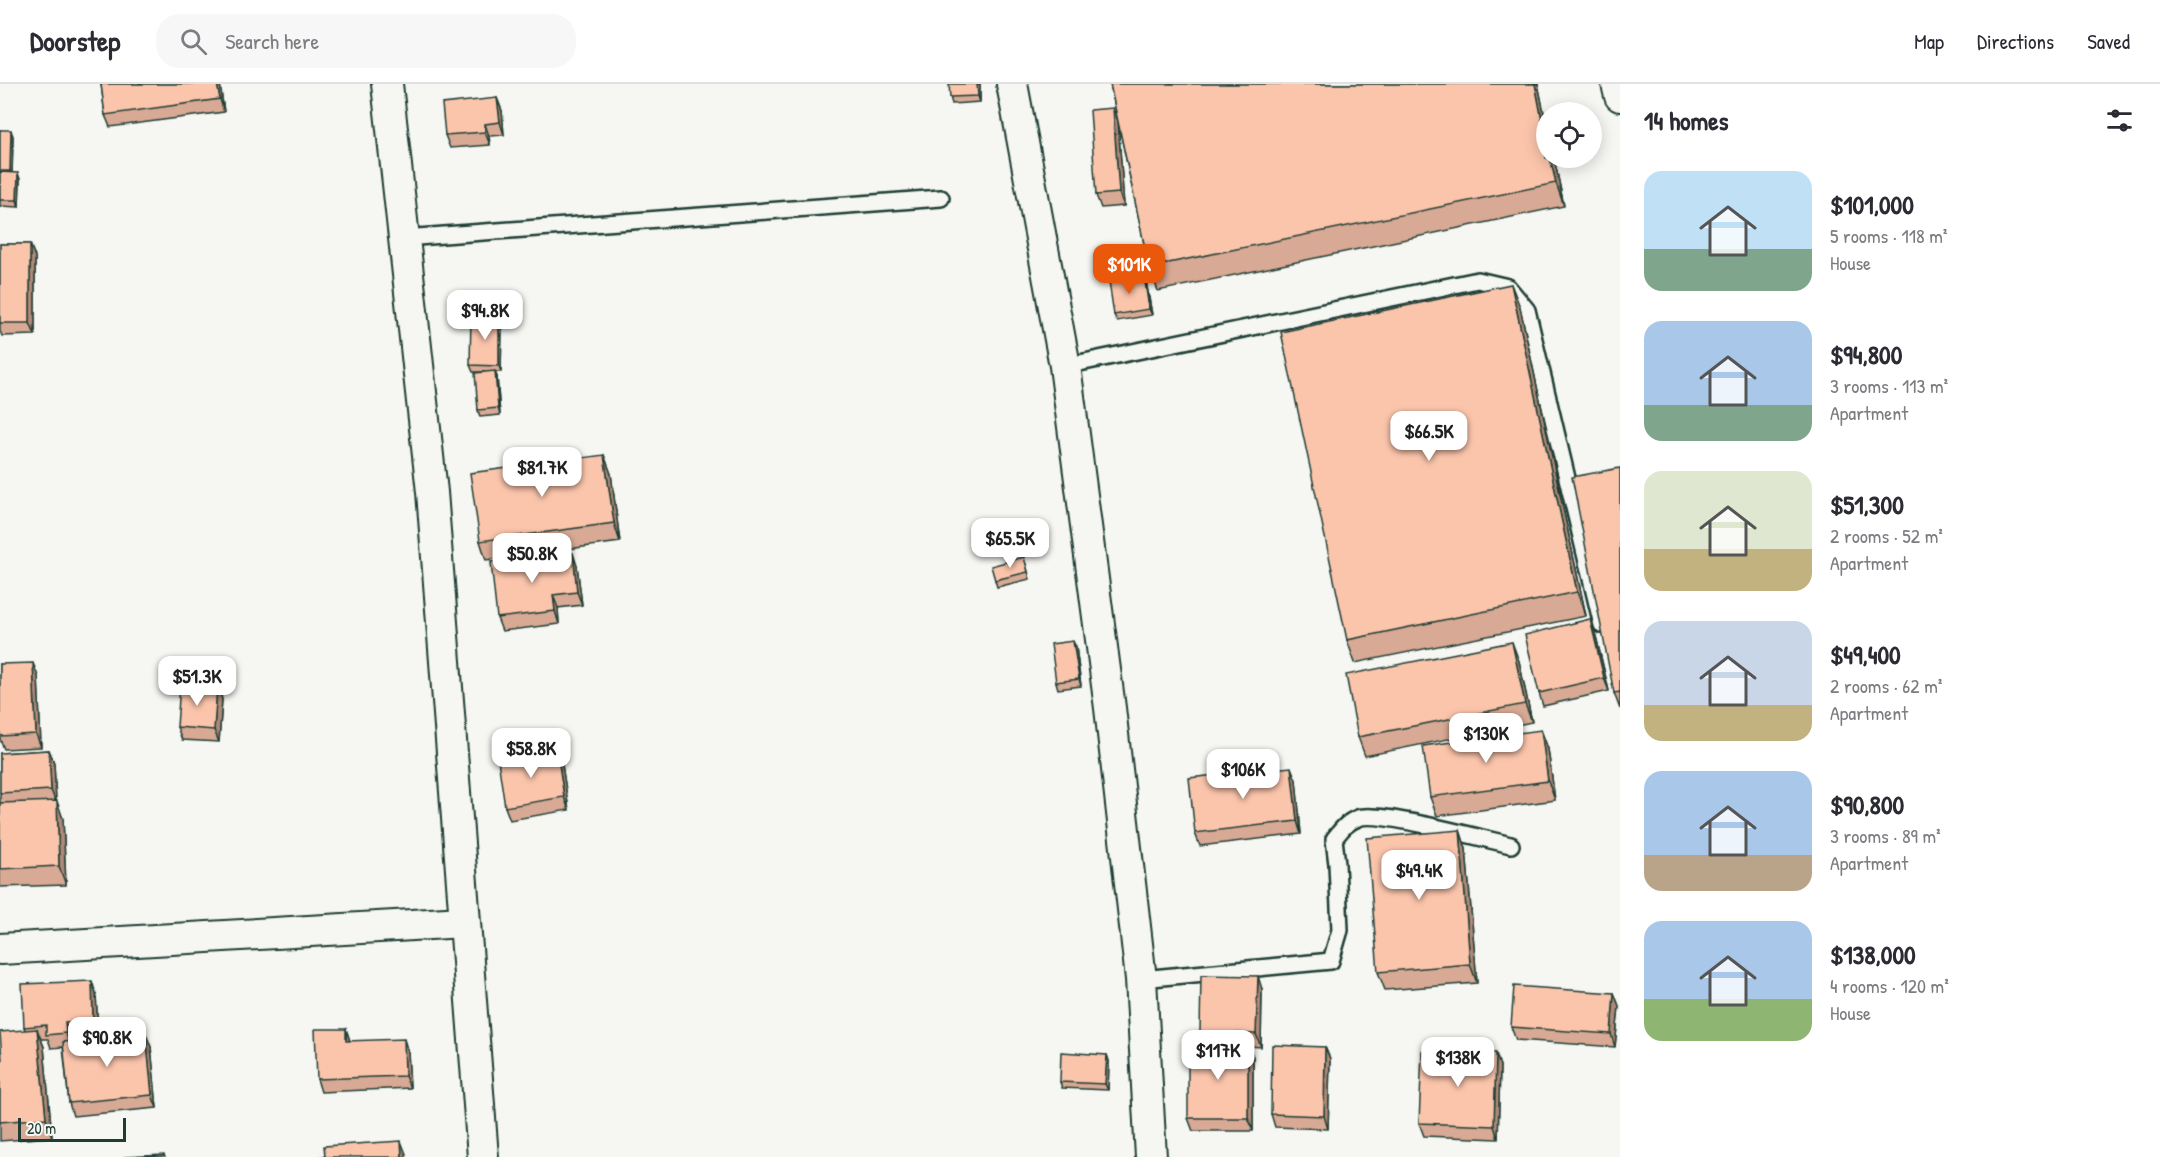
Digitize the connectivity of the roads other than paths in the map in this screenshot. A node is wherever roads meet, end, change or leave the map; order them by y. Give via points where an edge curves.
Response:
1 (387, 84) edge
2 (1012, 84) edge
3 (1617, 84) edge
4 (1620, 96) edge
5 (941, 198) dead end
6 (404, 238) junction
7 (1065, 366) junction
8 (1604, 637) edge
9 (1511, 845) dead end
10 (464, 922) junction
11 (0, 949) edge
12 (1141, 979) junction
13 (483, 1157) edge
14 (1151, 1157) edge

1 - 6 street
2 - 7 street
3 - 4 street
5 - 6 lane
6 - 10 street via 432,492
7 - 8 lane via 1478,280 1508,287 1527,310
7 - 12 street
9 - 12 lane via 1384,817 1360,817 1346,824 1334,838 1340,930 1331,961
10 - 11 street
10 - 13 street
12 - 14 street

